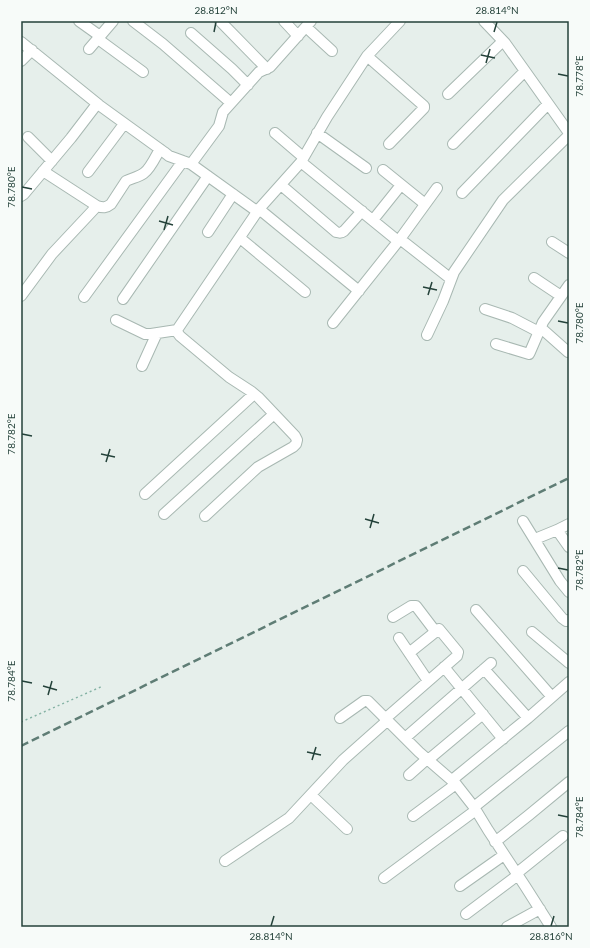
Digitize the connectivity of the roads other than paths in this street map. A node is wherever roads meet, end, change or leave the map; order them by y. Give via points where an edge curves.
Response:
1 (79, 21) edge
2 (113, 21) edge
3 (220, 21) edge
4 (284, 21) edge
5 (400, 21) edge
6 (484, 21) edge
7 (138, 22) edge
8 (308, 24) edge
9 (191, 33) dead end
10 (298, 36) junction
11 (99, 38) junction
12 (503, 41) junction
13 (21, 42) edge
14 (89, 49) dead end
15 (32, 50) junction
16 (332, 51) dead end
17 (367, 56) junction
18 (21, 61) edge
19 (267, 69) junction
20 (525, 71) junction
21 (143, 72) dead end
22 (248, 85) junction
23 (448, 94) dead end
24 (97, 104) junction
25 (231, 104) junction
26 (548, 104) junction
27 (124, 124) junction
28 (275, 133) dead end
29 (317, 133) junction
30 (569, 134) edge
31 (28, 137) dead end
32 (389, 144) dead end
33 (453, 144) dead end
34 (160, 149) junction
35 (302, 159) junction
36 (52, 161) junction
37 (187, 162) junction
38 (366, 168) dead end
39 (383, 170) dead end
40 (43, 171) junction
41 (88, 172) dead end
42 (208, 176) junction
43 (281, 185) junction
44 (401, 185) junction
45 (437, 188) dead end
46 (462, 193) dead end
47 (233, 194) junction
48 (21, 196) edge
49 (425, 204) junction
50 (97, 206) junction
51 (258, 211) junction
52 (362, 211) junction
53 (373, 220) junction
54 (208, 232) dead end
55 (240, 238) junction
56 (399, 240) junction
57 (552, 242) dead end
58 (569, 254) edge
59 (534, 278) dead end
60 (451, 279) junction
61 (569, 285) edge
62 (359, 291) junction
63 (305, 292) dead end
64 (21, 296) edge
65 (561, 296) junction
66 (84, 297) dead end
67 (123, 299) dead end
68 (485, 309) dead end
69 (116, 320) dead end
70 (333, 323) dead end
71 (177, 330) junction
72 (540, 330) junction
73 (157, 333) junction
74 (427, 335) dead end
75 (496, 344) dead end
76 (568, 352) edge
77 (142, 366) dead end
78 (254, 394) junction
79 (274, 414) junction
80 (145, 494) dead end
81 (164, 514) dead end
82 (205, 516) dead end
83 (524, 521) dead end
84 (569, 524) edge
85 (557, 530) junction
86 (534, 539) junction
87 (569, 547) edge
88 (523, 571) dead end
89 (569, 592) edge
90 (476, 610) dead end
91 (393, 617) dead end
92 (569, 620) edge
93 (435, 631) junction
94 (532, 632) dead end
95 (399, 638) dead end
96 (410, 653) junction
97 (569, 663) edge
98 (444, 667) junction
99 (428, 681) junction
100 (568, 686) edge
101 (462, 688) junction
102 (552, 697) junction
103 (483, 714) junction
104 (340, 718) dead end
105 (528, 718) junction
106 (387, 719) junction
107 (569, 731) edge
108 (405, 738) junction
109 (503, 739) junction
110 (427, 759) junction
111 (409, 775) dead end
112 (454, 782) junction
113 (569, 782) edge
114 (311, 795) junction
115 (475, 808) junction
116 (413, 816) dead end
117 (347, 829) dead end
118 (563, 836) dead end
119 (495, 842) junction
120 (504, 855) junction
121 (225, 861) dead end
122 (517, 874) junction
123 (384, 878) dead end
124 (460, 886) dead end
125 (540, 909) junction
126 (466, 914) dead end
127 (507, 927) edge
128 (551, 927) edge

1 - 11 street
2 - 11 street
3 - 19 street
4 - 10 street
5 - 17 street
6 - 12 street
7 - 25 street
8 - 10 street
8 - 16 street
9 - 22 street
10 - 19 street
11 - 14 street
11 - 21 street
12 - 20 street
12 - 23 street
13 - 15 street
15 - 18 street
15 - 24 street
17 - 29 street
17 - 32 street via 424,106
19 - 22 street via 259,72
20 - 26 street
20 - 33 street
22 - 25 street
24 - 27 street
24 - 36 street
25 - 37 street via 223,112 219,126
26 - 30 street
26 - 46 street
27 - 34 street
27 - 41 street
28 - 35 street
29 - 35 street
29 - 38 street
30 - 60 street via 503,200
31 - 36 street
34 - 37 street via 169,156
34 - 50 street via 147,170 126,181 111,204 102,208
35 - 43 street
35 - 52 street
36 - 40 street
37 - 42 street
37 - 66 street
39 - 44 street
40 - 48 street
40 - 50 street
42 - 47 street
42 - 67 street
43 - 51 street
43 - 52 street via 339,233 344,231
44 - 49 street
44 - 53 street
45 - 49 street
47 - 51 street
47 - 54 street
49 - 56 street
50 - 64 street via 52,254
51 - 55 street
51 - 62 street
52 - 53 street
53 - 56 street
55 - 63 street
55 - 71 street
56 - 60 street
56 - 62 street
57 - 58 street
59 - 65 street
60 - 74 street
61 - 65 street
62 - 70 street
65 - 72 street
68 - 72 street
69 - 73 street via 145,334
71 - 73 street
71 - 78 street via 180,336 229,377
72 - 75 street via 529,354
72 - 76 street
73 - 77 street
78 - 79 street
78 - 80 street
79 - 81 street
79 - 82 street via 295,436 296,444 258,467
83 - 86 street
84 - 85 street
85 - 86 street
85 - 87 street
86 - 89 street
88 - 92 street via 562,618
90 - 102 street
91 - 93 street via 411,606 416,606
93 - 96 street
93 - 98 street via 440,630 458,652
94 - 97 street
95 - 96 street
96 - 99 street
98 - 99 street
98 - 101 street
99 - 106 street
100 - 102 street
101 - 103 street
101 - 105 street via 487,666
101 - 108 street
102 - 105 street
103 - 109 street
103 - 110 street
104 - 106 street via 366,700
105 - 109 street
106 - 108 street
106 - 114 street via 343,760
107 - 115 street
108 - 110 street
109 - 112 street
110 - 111 street
110 - 112 street
112 - 115 street
112 - 116 street
113 - 119 street
114 - 117 street
114 - 121 street via 289,818
115 - 119 street
115 - 123 street
118 - 122 street
119 - 120 street
120 - 122 street
120 - 124 street
122 - 125 street
122 - 126 street
125 - 127 street
125 - 128 street

